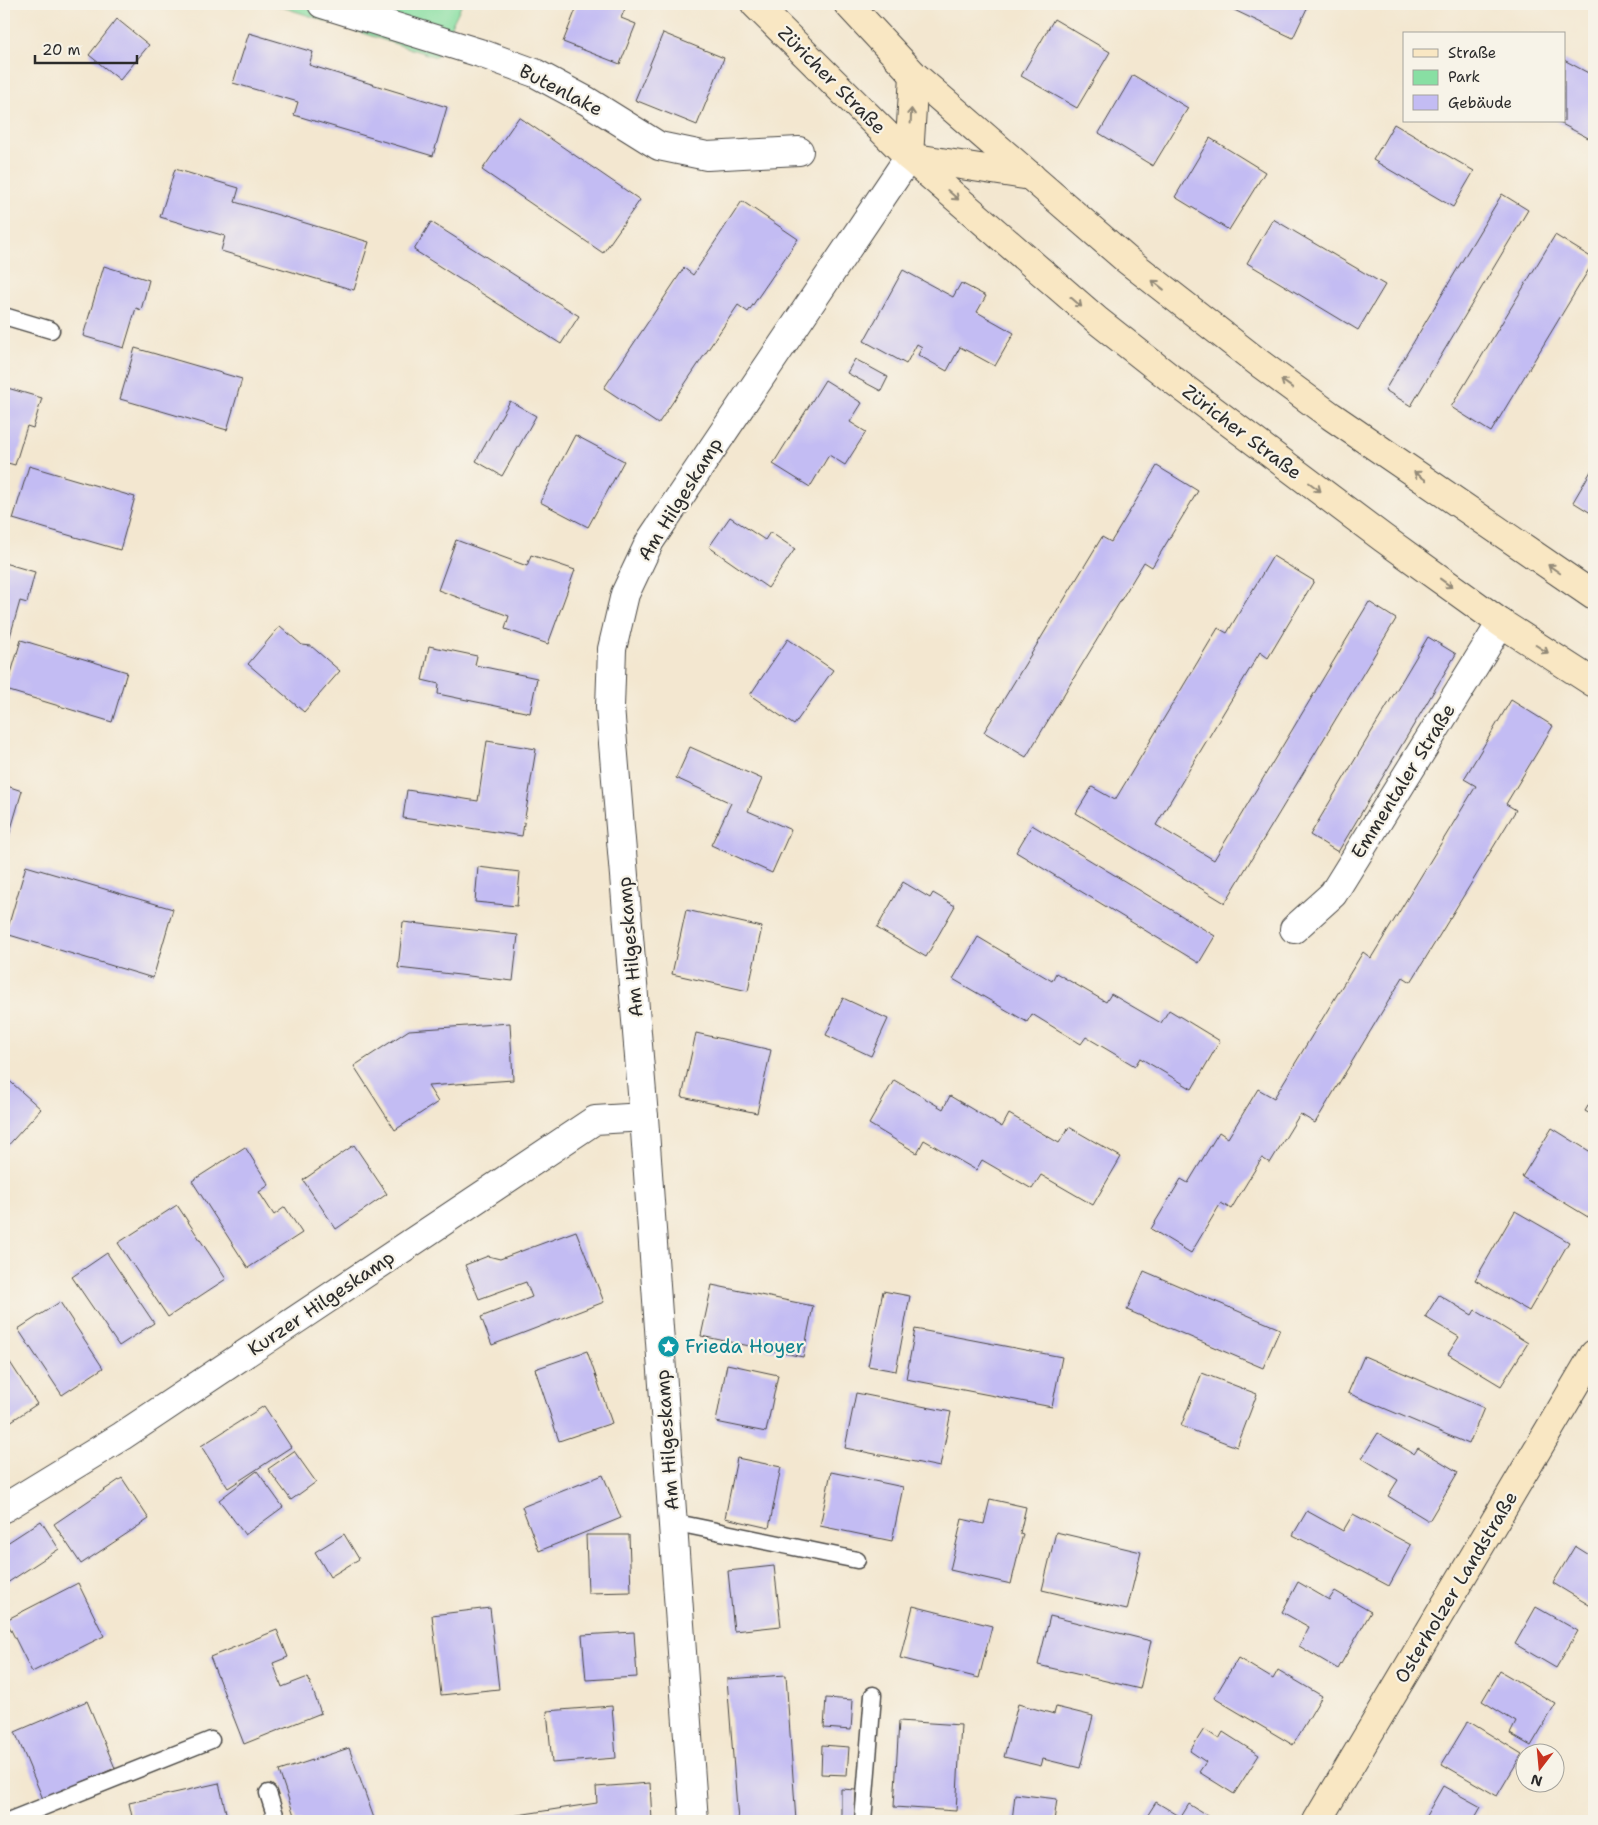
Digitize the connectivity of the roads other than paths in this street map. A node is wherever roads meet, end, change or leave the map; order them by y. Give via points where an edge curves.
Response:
1 (322, 4) edge
2 (755, 4) edge
3 (848, 4) edge
4 (914, 75) junction
5 (799, 151) dead end
6 (909, 157) junction
7 (1031, 176) junction
8 (4, 316) edge
9 (51, 330) dead end
10 (1594, 596) edge
11 (1501, 623) junction
12 (1594, 683) edge
13 (1294, 929) dead end
14 (644, 1117) junction
15 (1594, 1354) edge
16 (4, 1508) edge
17 (672, 1522) junction
18 (857, 1560) dead end
19 (873, 1695) dead end
20 (210, 1740) dead end
21 (268, 1793) dead end
22 (8, 1821) edge
23 (277, 1821) edge
24 (694, 1821) edge
25 (863, 1821) edge
26 (1317, 1821) edge

1 - 5 street, Butenlake via 535,73 588,101 660,146 707,156
2 - 6 main road, Züricher Straße
3 - 4 main road
6 -> 4 main road, Züricher Straße
4 - 7 main road
6 - 7 main road
6 -> 11 main road, Züricher Straße via 1140,355
6 - 14 street, Am Hilgeskamp via 650,541 625,594 612,649 610,707
10 -> 7 main road via 1267,369 1127,260
8 - 9 lane
11 -> 12 main road, Züricher Straße
11 - 13 street, Emmentaler Straße via 1333,894
14 - 16 street, Kurzer Hilgeskamp via 595,1120 122,1436
14 - 17 street, Am Hilgeskamp
15 - 26 main road, Osterholzer Landstraße
17 - 18 lane
17 - 24 street, Am Hilgeskamp
19 - 25 lane
20 - 22 lane
21 - 23 lane

